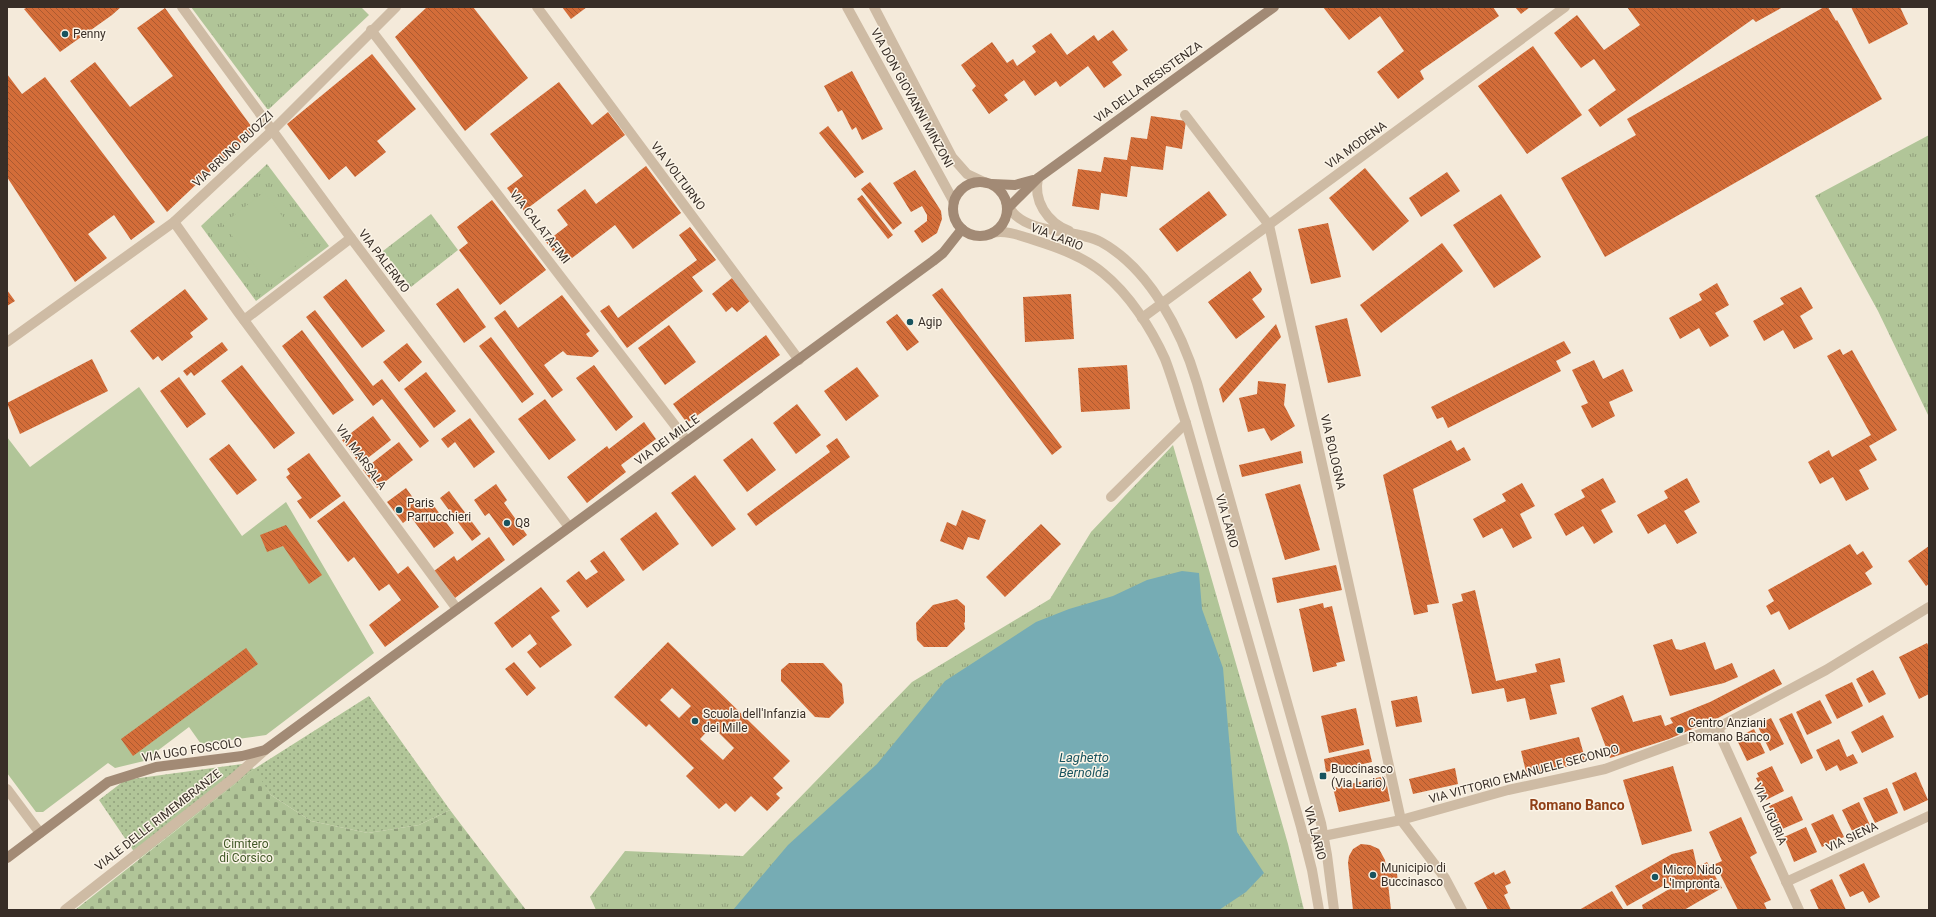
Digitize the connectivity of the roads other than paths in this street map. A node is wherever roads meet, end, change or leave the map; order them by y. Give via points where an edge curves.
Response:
1 (182, 7) edge
2 (396, 7) edge
3 (536, 7) edge
4 (847, 7) edge
5 (874, 7) edge
6 (1274, 7) edge
7 (1565, 7) edge
8 (371, 30) junction
9 (1185, 115) dead end
10 (273, 130) junction
11 (1038, 178) junction
12 (986, 183) junction
13 (954, 202) junction
14 (1007, 208) junction
15 (174, 222) junction
16 (1269, 225) junction
17 (962, 229) junction
18 (992, 233) junction
19 (1080, 235) junction
20 (351, 238) junction
21 (1162, 304) junction
22 (1142, 318) junction
23 (244, 320) junction
24 (7, 342) edge
25 (799, 360) junction
26 (1186, 423) junction
27 (687, 441) junction
28 (1111, 496) dead end
29 (569, 527) junction
30 (1929, 607) edge
31 (457, 609) junction
32 (381, 665) joint
33 (1719, 727) junction
34 (265, 750) junction
35 (7, 789) edge
36 (1929, 816) edge
37 (1402, 820) junction
38 (40, 833) junction
39 (1324, 835) junction
40 (1304, 840) junction
41 (7, 858) edge
42 (1786, 882) junction
43 (65, 910) edge
44 (1319, 910) edge
45 (1334, 910) edge
46 (1462, 910) edge
47 (1799, 910) edge

1 - 10 street, VIA PALERMO
2 - 8 street, VIA BRUNO BUOZZI
3 - 25 street, VIA VOLTURNO
4 - 13 street, VIA DON GIOVANNI MINZONI
5 - 12 street, VIA DON GIOVANNI MINZONI via 952,158 967,174
6 - 11 street, VIA DELLA RESISTENZA
7 - 16 street, VIA MODENA
8 - 10 street, VIA BRUNO BUOZZI
8 - 27 street, VIA CALATAFIMI
9 - 16 street, VIA BOLOGNA
10 - 15 street, VIA BRUNO BUOZZI
10 - 20 street, VIA PALERMO
11 - 12 street, VIA DELLA RESISTENZA via 1015,185
11 - 14 street, VIA DELLA RESISTENZA
11 - 19 street, VIA LARIO via 1038,197 1044,211 1059,226
12 - 13 street via 977,182 966,186
12 - 14 street via 1003,194
13 - 17 street via 953,214
14 - 18 street via 1002,225
14 - 19 street, VIA LARIO via 1022,220 1038,227
15 - 23 street, VIA MARSALA
15 - 24 street, VIA BRUNO BUOZZI
16 - 21 street, VIA MODENA
16 - 37 street, VIA BOLOGNA
17 - 18 street via 978,236
17 - 25 street, VIA DEI MILLE via 938,257
18 - 22 street, VIA LARIO via 1004,232 1047,244 1088,263 1110,279
19 - 21 street, VIA LARIO via 1094,238 1114,250 1141,276
20 - 23 street
20 - 29 street, VIA PALERMO
21 - 22 street, VIA MODENA
21 - 39 street, VIA LARIO via 1181,337 1195,376
22 - 26 street, VIA LARIO via 1165,360
23 - 31 street, VIA MARSALA
25 - 27 street, VIA DEI MILLE
26 - 28 street
26 - 40 street, VIA LARIO
27 - 29 street, VIA DEI MILLE
29 - 31 street, VIA DEI MILLE
30 - 33 street, VIA VITTORIO EMANUELE SECONDO via 1826,670
31 - 32 street, VIA DEI MILLE
32 - 34 street, VIA UGO FOSCOLO
33 - 37 street, VIA VITTORIO EMANUELE SECONDO via 1605,769 1522,787
33 - 42 street, VIA LIGURIA via 1720,735
34 - 38 street, VIA UGO FOSCOLO via 242,756 176,763 117,778
34 - 43 street, VIALE DELLE RIMEMBRANZE
35 - 38 street
36 - 42 street, VIA SIENA
37 - 39 street, VIA VITTORIO EMANUELE SECONDO
37 - 46 street via 1445,878
38 - 41 street, VIA UGO FOSCOLO
39 - 40 street, VIA VITTORIO EMANUELE SECONDO
39 - 45 street, VIA LARIO
40 - 44 street, VIA LARIO
42 - 47 street, VIA LIGURIA

